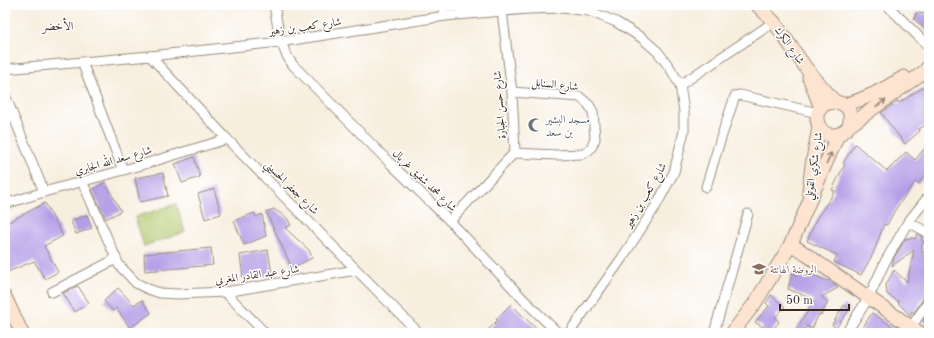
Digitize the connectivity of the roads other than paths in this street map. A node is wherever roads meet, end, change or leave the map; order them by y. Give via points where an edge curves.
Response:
1 (274, 5) edge
2 (443, 5) edge
3 (757, 5) edge
4 (887, 5) edge
5 (502, 11) junction
6 (445, 16) junction
7 (774, 22) junction
8 (280, 42) junction
9 (929, 47) edge
10 (150, 56) junction
11 (82, 62) junction
12 (929, 67) edge
13 (806, 68) junction
14 (5, 69) edge
15 (680, 85) junction
16 (512, 92) junction
17 (5, 95) edge
18 (840, 103) junction
19 (820, 111) junction
20 (849, 126) junction
21 (819, 127) junction
22 (838, 135) junction
23 (227, 139) junction
24 (514, 153) junction
25 (123, 170) junction
26 (82, 181) junction
27 (706, 187) dead end
28 (44, 192) junction
29 (929, 196) edge
30 (5, 204) edge
31 (807, 206) junction
32 (748, 214) dead end
33 (450, 221) junction
34 (908, 222) junction
35 (929, 233) edge
36 (790, 244) junction
37 (116, 258) junction
38 (356, 270) junction
39 (52, 292) dead end
40 (225, 292) junction
41 (5, 297) edge
42 (869, 297) junction
43 (929, 301) edge
44 (915, 330) edge
45 (22, 333) edge
46 (265, 333) edge
47 (419, 333) edge
48 (558, 333) edge
49 (568, 333) edge
50 (714, 333) edge
51 (732, 333) edge
52 (846, 333) edge

1 - 8 street, شارع محمد شفيق غربال
2 - 6 street
3 - 7 street, شارع الكرك
4 - 9 street
5 - 6 street, شارع كعب بن زهير
5 - 15 street, شارع كعب بن زهير via 562,8 604,16 642,38 658,52
5 - 16 street, شارع حسن الجبارة
6 - 8 street, شارع كعب بن زهير
7 - 13 street, شارع الكرك
7 - 15 street
8 - 10 street, شارع كعب بن زهير
8 - 33 street, شارع محمد شفيق غربال via 293,65
10 - 11 street, شارع كعب بن زهير
10 - 23 street, شارع جعفر الحسيني
11 - 14 street, شارع كعب بن زهير
11 - 25 street
12 - 18 street via 923,66 880,92 859,101
20 -> 12 street
13 - 18 street, شارع الكرك
13 - 19 street, شارع الكرك
15 - 49 street, شارع كعب بن زهير via 684,131 674,172 657,204
16 - 24 street, شارع حسن الجبارة
16 - 24 street, شارع السنابل via 580,97 589,104 593,112 595,139 589,150 582,154
17 - 28 street
18 - 19 street via 830,102
18 - 20 street via 850,114
19 - 21 street via 817,120
19 - 27 street via 735,96
20 - 22 street via 845,132
21 - 22 street via 827,134
21 - 31 street, شارع شكري القوتلي
31 -> 22 street, شارع شكري القوتلي
23 - 25 street, شارع سعد الله الجابري
23 - 38 street, شارع جعفر الحسيني
24 - 33 street, شارع حسن الجبارة
25 - 26 street, شارع سعد الله الجابري
26 - 28 street, شارع سعد الله الجابري
26 - 37 street, شارع عبد القادر المغربي
28 - 30 street, شارع سعد الله الجابري
29 - 34 street
31 - 36 street, شارع شكري القوتلي
32 - 50 street
33 - 48 street, شارع محمد شفيق غربال
34 - 35 street
34 - 42 street via 884,262
36 - 42 street
36 - 51 street, شارع شكري القوتلي via 755,303
37 - 39 street
37 - 40 street, شارع عبد القادر المغربي via 119,265 136,283 160,293
38 - 40 street, شارع عبد القادر المغربي
38 - 47 street, شارع جعفر الحسيني
40 - 46 street
41 - 45 street
42 - 44 street
42 - 52 street
43 - 44 street

